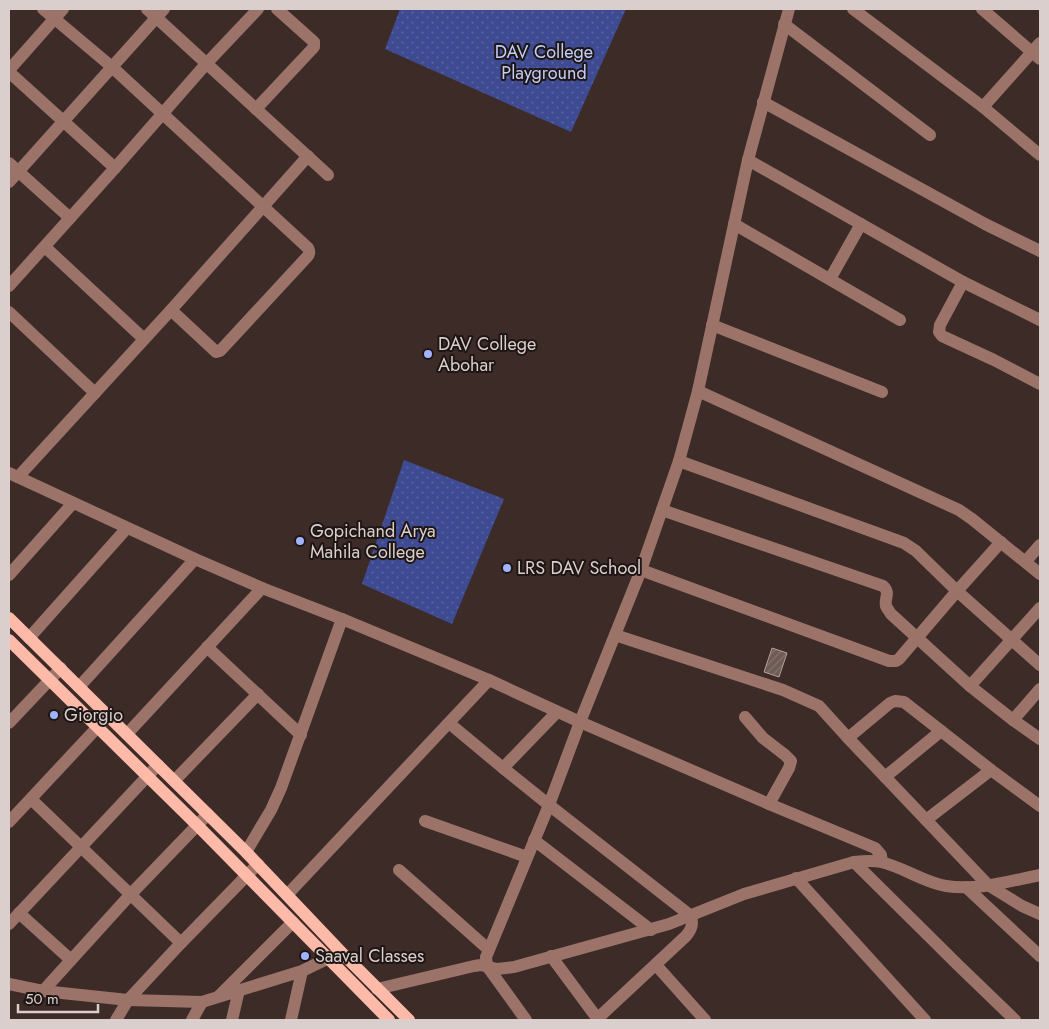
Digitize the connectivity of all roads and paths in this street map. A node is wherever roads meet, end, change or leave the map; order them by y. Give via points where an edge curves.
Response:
1 (43, 9) edge
2 (277, 9) edge
3 (789, 9) edge
4 (852, 9) edge
5 (982, 9) edge
6 (253, 10) edge
7 (156, 12) edge
8 (59, 14) edge
9 (784, 24) junction
10 (1038, 51) edge
11 (206, 64) junction
12 (112, 67) junction
13 (9, 71) edge
14 (762, 102) junction
15 (983, 107) junction
16 (256, 109) junction
17 (162, 113) junction
18 (64, 121) junction
19 (930, 135) dead end
20 (1038, 150) edge
21 (308, 156) junction
22 (748, 160) junction
23 (14, 168) edge
24 (115, 168) junction
25 (328, 175) dead end
26 (9, 182) edge
27 (264, 206) junction
28 (70, 218) junction
29 (734, 224) junction
30 (861, 224) junction
31 (45, 247) junction
32 (1040, 251) edge
33 (830, 278) junction
34 (963, 282) junction
35 (9, 286) edge
36 (171, 310) junction
37 (9, 312) edge
38 (900, 320) dead end
39 (1040, 320) edge
40 (712, 324) junction
41 (144, 339) junction
42 (1040, 384) edge
43 (698, 391) junction
44 (882, 392) dead end
45 (95, 393) junction
46 (679, 461) junction
47 (13, 475) edge
48 (73, 503) junction
49 (662, 510) junction
50 (127, 528) junction
51 (1001, 542) junction
52 (1040, 545) edge
53 (195, 560) junction
54 (1026, 561) junction
55 (641, 570) junction
56 (1040, 574) edge
57 (9, 575) edge
58 (262, 588) junction
59 (957, 591) junction
60 (1040, 608) edge
61 (9, 618) edge
62 (342, 619) junction
63 (615, 635) junction
64 (29, 638) junction
65 (917, 639) junction
66 (9, 640) edge
67 (1012, 640) junction
68 (208, 647) junction
69 (1040, 665) edge
70 (61, 668) junction
71 (50, 679) junction
72 (489, 680) junction
73 (970, 686) junction
74 (79, 687) junction
75 (1040, 689) edge
76 (258, 694) junction
77 (557, 712) junction
78 (108, 716) junction
79 (745, 717) dead end
80 (1013, 720) junction
81 (448, 722) junction
82 (580, 722) junction
83 (9, 723) edge
84 (98, 727) junction
85 (941, 731) junction
86 (127, 734) junction
87 (301, 735) junction
88 (848, 738) junction
89 (1040, 739) edge
90 (158, 765) junction
91 (503, 768) junction
92 (991, 770) junction
93 (147, 776) junction
94 (885, 777) junction
95 (174, 781) junction
96 (31, 800) junction
97 (769, 804) junction
98 (548, 805) junction
99 (1040, 806) edge
100 (208, 814) junction
101 (926, 820) junction
102 (425, 821) dead end
103 (9, 822) edge
104 (197, 825) junction
105 (534, 840) junction
106 (80, 847) junction
107 (246, 852) junction
108 (527, 857) junction
109 (854, 862) junction
110 (882, 862) junction
111 (258, 864) junction
112 (399, 870) dead end
113 (247, 875) junction
114 (1040, 875) edge
115 (796, 878) junction
116 (988, 885) junction
117 (966, 887) junction
118 (130, 895) junction
119 (287, 895) junction
120 (19, 914) junction
121 (1040, 914) edge
122 (691, 916) junction
123 (293, 922) junction
124 (9, 924) edge
125 (651, 930) junction
126 (181, 943) junction
127 (488, 949) junction
128 (341, 952) junction
129 (551, 956) junction
130 (1040, 956) edge
131 (329, 958) junction
132 (71, 960) junction
133 (656, 965) junction
134 (487, 966) junction
135 (302, 971) junction
136 (9, 984) edge
137 (377, 989) junction
138 (239, 990) junction
139 (43, 991) junction
140 (218, 997) junction
141 (128, 1000) junction
142 (202, 1002) junction
143 (596, 1019) edge
144 (116, 1020) edge
145 (192, 1020) edge
146 (232, 1020) edge
147 (291, 1020) edge
148 (389, 1020) edge
149 (409, 1020) edge
150 (526, 1020) edge
151 (705, 1020) edge
152 (925, 1020) edge
153 (1015, 1020) edge

1 - 8 street
2 - 16 street via 314,42 314,47
3 - 9 street
4 - 15 street
5 - 10 street
6 - 11 street
7 - 11 street
7 - 12 street
8 - 12 street
8 - 13 street
9 - 14 street
9 - 19 street
10 - 15 street
11 - 16 street
11 - 17 street
12 - 17 street
12 - 18 street
13 - 18 street
14 - 22 street
14 - 32 street
15 - 20 street
16 - 21 street
17 - 24 street
17 - 27 street
18 - 23 street
18 - 24 street
21 - 25 street
21 - 27 street
22 - 29 street
22 - 30 street
23 - 26 street
23 - 28 street
24 - 28 street
27 - 36 street
27 - 36 street via 308,248 309,255 218,352
28 - 31 street
29 - 33 street
29 - 40 street
30 - 33 street
30 - 34 street
31 - 35 street
31 - 41 street
33 - 38 street
34 - 39 street
34 - 42 street via 940,325 942,336
36 - 41 street
37 - 45 street
40 - 43 street
40 - 44 street
41 - 45 street
43 - 46 street
43 - 51 street via 958,510
45 - 47 street
46 - 49 street
46 - 59 street via 904,543
47 - 48 street
48 - 50 street
48 - 57 street
49 - 55 street
49 - 65 street via 883,586 887,591 887,608
50 - 53 street
50 - 64 street
51 - 54 street
51 - 59 street
52 - 54 street
53 - 58 street
53 - 74 street
54 - 56 street
55 - 63 street
55 - 65 street via 892,662 899,660
58 - 62 street
58 - 68 street
59 - 65 street
59 - 67 street
60 - 67 street
61 - 64 main road
62 - 72 street
62 - 87 street
63 - 82 street
63 - 88 street via 814,703
64 - 70 main road
65 - 73 street
66 - 71 main road
67 - 69 street
67 - 73 street
68 - 76 street
68 - 86 street
70 - 71 street
70 - 74 main road
71 - 83 street
71 - 84 main road
72 - 77 street
72 - 81 street
73 - 80 street
74 - 78 main road
75 - 80 street
76 - 87 street
76 - 95 street
77 - 82 street
77 - 91 street
78 - 84 street
78 - 86 main road
79 - 97 street via 763,738 791,761
80 - 89 street
81 - 91 street
81 - 119 street
82 - 97 street
82 - 98 street
84 - 93 main road
84 - 96 street
85 - 88 street via 904,702 895,701
85 - 92 street
85 - 94 street
86 - 90 main road
87 - 107 street via 282,788
88 - 94 street
90 - 93 street
90 - 95 main road
91 - 98 street
92 - 99 street
92 - 101 street
93 - 104 main road
93 - 106 street
94 - 101 street
95 - 100 main road
96 - 103 street
96 - 106 street
97 - 110 street via 876,848
98 - 105 street
98 - 122 street
100 - 104 street
100 - 107 main road
101 - 116 street
102 - 108 street
104 - 113 main road
104 - 118 street
105 - 108 street
105 - 125 street
106 - 118 street
106 - 120 street
107 - 111 main road
108 - 127 street
109 - 110 street
109 - 115 street
109 - 153 street
110 - 117 street via 938,884
111 - 113 street
111 - 119 main road
112 - 127 street
113 - 123 main road
113 - 126 street
114 - 116 street
115 - 122 street via 744,894
115 - 152 street
116 - 117 street
116 - 121 street
117 - 130 street
118 - 126 street
118 - 132 street
119 - 128 main road
120 - 124 street
120 - 132 street
122 - 125 street
122 - 133 street via 691,930
123 - 131 main road
123 - 140 street
125 - 129 street
126 - 141 street
127 - 134 street
128 - 131 street
128 - 137 main road
129 - 134 street via 514,967
129 - 143 street
131 - 135 street
131 - 148 main road
132 - 139 street
133 - 143 street
133 - 151 street
134 - 137 street via 474,966
134 - 150 street
135 - 138 street
135 - 147 street
136 - 139 street
137 - 149 main road
138 - 140 street
138 - 146 street
139 - 141 street
140 - 142 street
141 - 142 street
141 - 144 street
142 - 145 street

